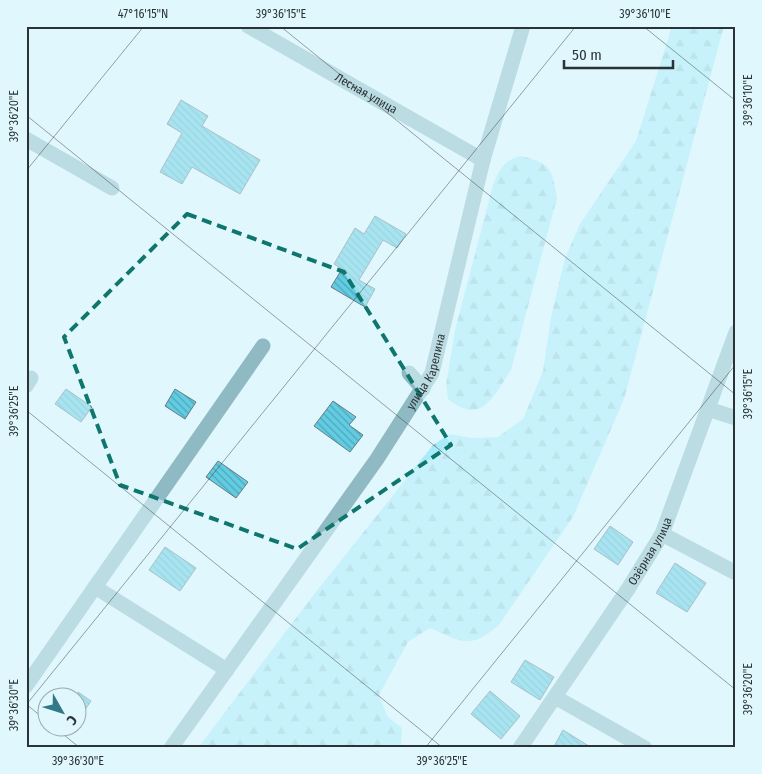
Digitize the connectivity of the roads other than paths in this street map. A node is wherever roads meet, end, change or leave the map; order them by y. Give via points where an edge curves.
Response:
1 (248, 26) edge
2 (521, 27) edge
3 (26, 139) edge
4 (483, 160) junction
5 (112, 188) dead end
6 (736, 332) edge
7 (263, 346) dead end
8 (409, 373) dead end
9 (423, 389) junction
10 (708, 409) junction
11 (736, 418) edge
12 (662, 534) junction
13 (736, 574) edge
14 (95, 587) junction
15 (226, 670) junction
16 (26, 686) edge
17 (555, 697) junction
18 (171, 748) edge
19 (520, 748) edge
20 (646, 748) edge

1 - 4 street, Лесная улица
2 - 4 street, улица Карелина
3 - 5 street
4 - 9 street, улица Карелина via 432,373
6 - 10 street, Озёрная улица
7 - 14 street
8 - 9 street
9 - 15 street, улица Карелина
10 - 11 street
10 - 12 street, Озёрная улица
12 - 13 street
12 - 17 street, Озёрная улица
14 - 15 street
14 - 16 street
15 - 18 street, улица Карелина
17 - 19 street, Озёрная улица
17 - 20 street

